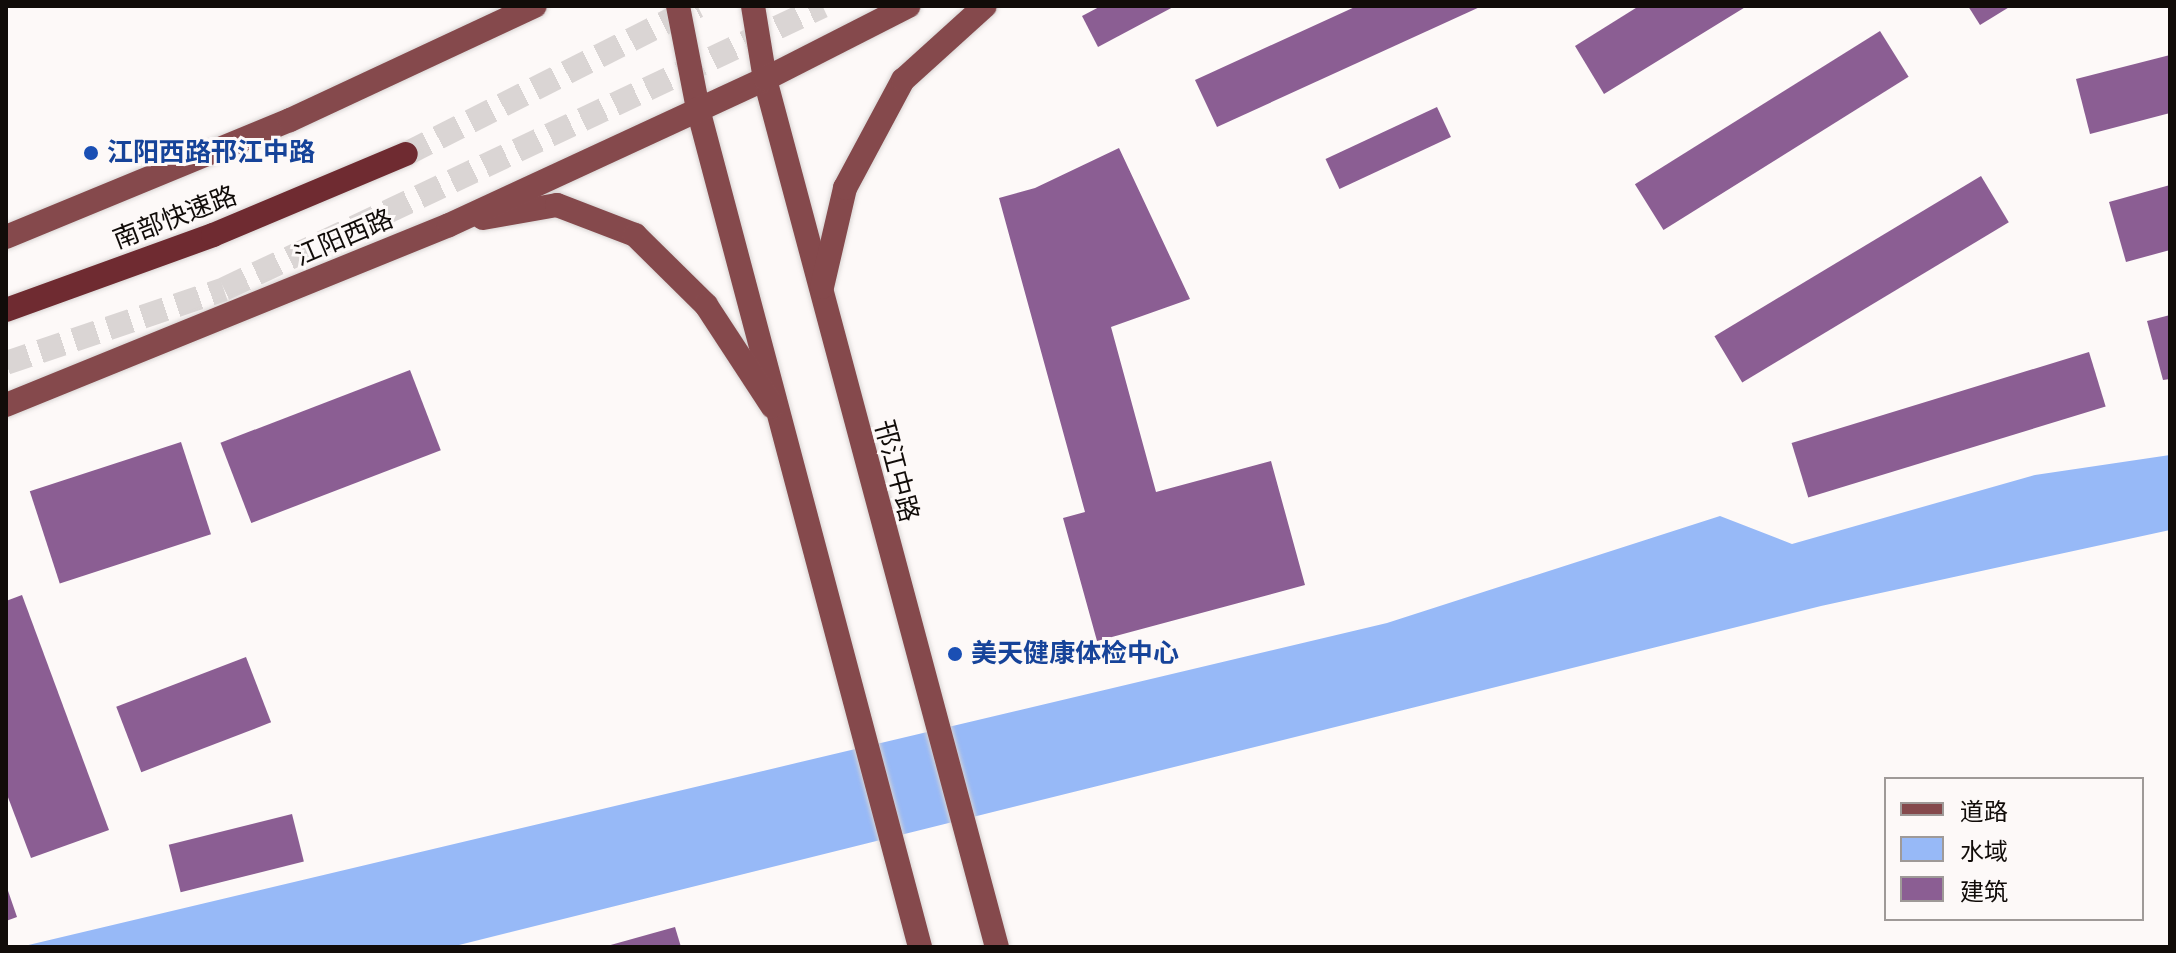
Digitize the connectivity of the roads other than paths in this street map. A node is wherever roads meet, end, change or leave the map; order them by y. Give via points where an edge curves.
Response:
1 (505, 6) edge
2 (535, 6) edge
3 (678, 6) edge
4 (753, 6) edge
5 (908, 6) edge
6 (985, 6) edge
7 (487, 28) junction
8 (765, 79) junction
9 (698, 109) junction
10 (406, 154) tunnel mouth
11 (449, 225) junction
12 (6, 237) edge
13 (821, 293) junction
14 (6, 310) edge
15 (6, 405) edge
16 (785, 426) junction
17 (920, 947) edge
18 (997, 947) edge

1 - 7 main road
2 - 7 main road
3 - 9 main road
4 - 8 main road, 邗江中路
5 - 8 main road, 江阳西路
6 - 13 main road via 903,80 845,188
7 - 12 main road via 290,120
8 - 9 main road, 江阳西路
8 - 13 main road, 邗江中路
9 - 11 main road, 江阳西路
9 - 16 main road
10 - 14 highway, 南部快速路 via 213,235
11 - 15 main road, 江阳西路
11 - 16 main road via 557,205 635,235 706,305
13 - 18 main road, 邗江中路
16 - 17 main road via 858,726

